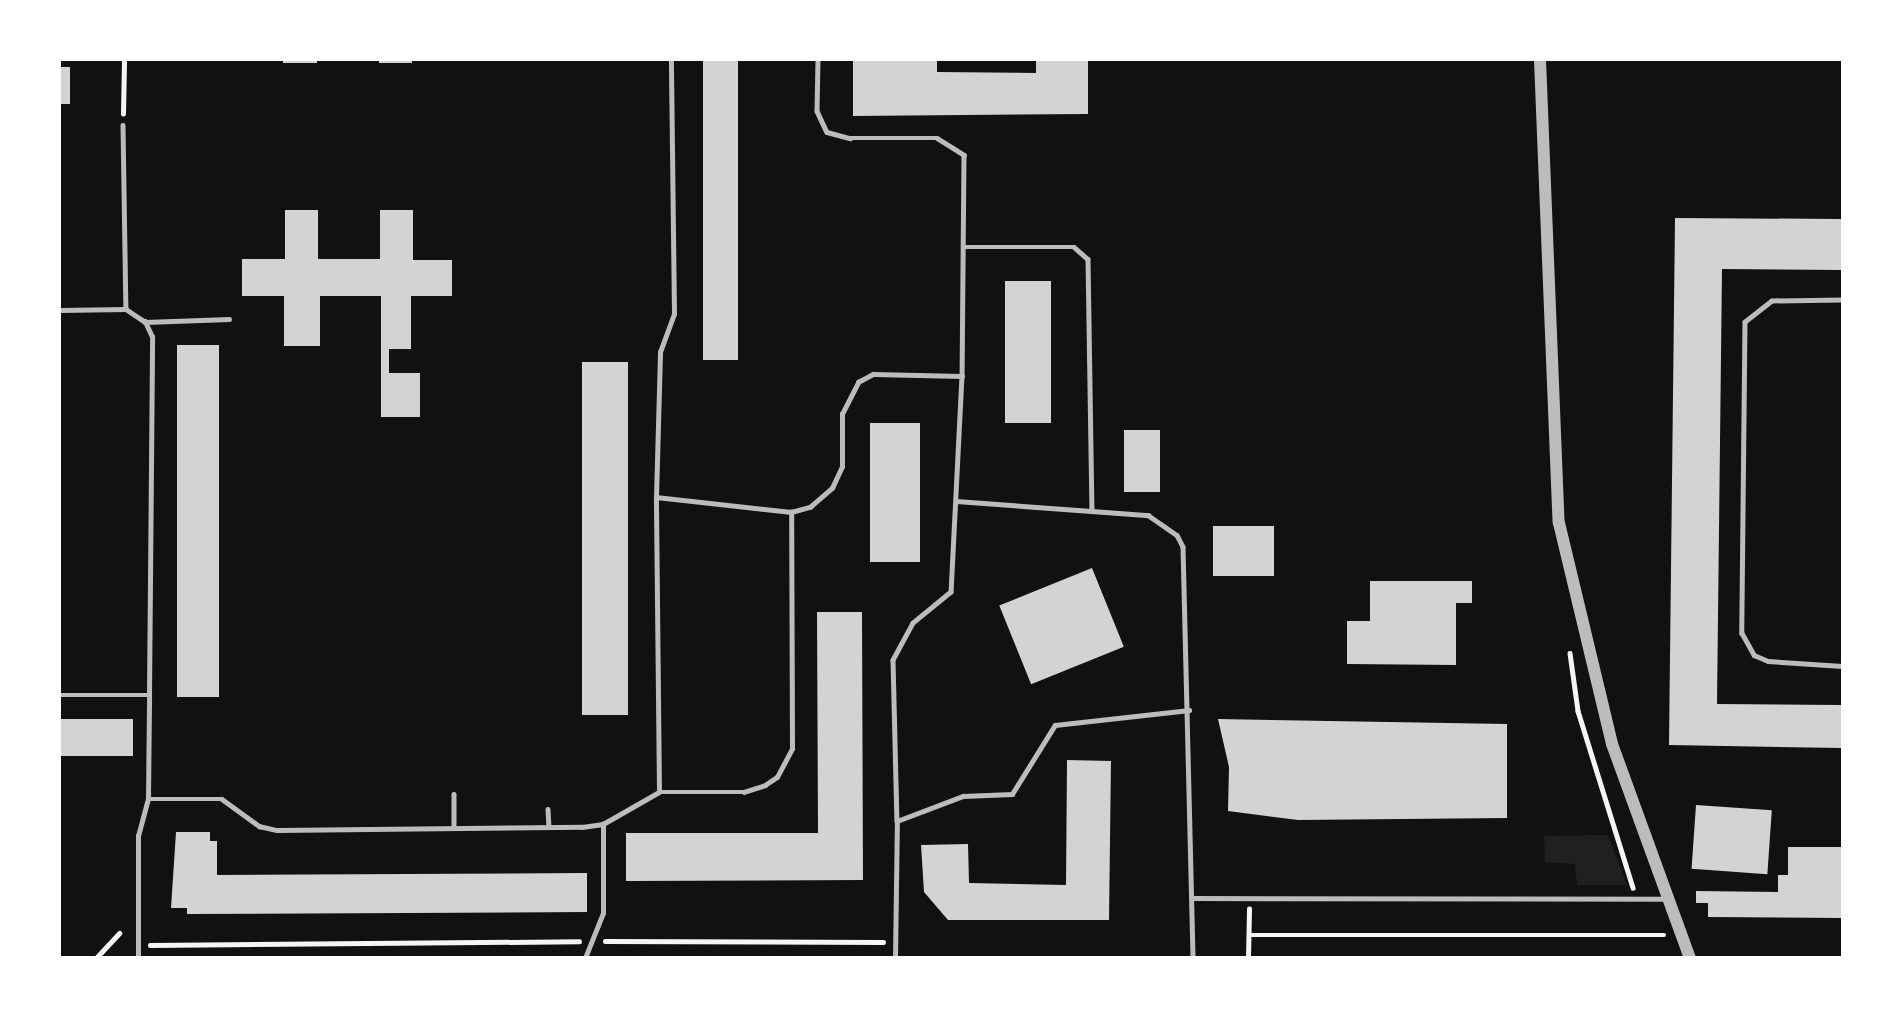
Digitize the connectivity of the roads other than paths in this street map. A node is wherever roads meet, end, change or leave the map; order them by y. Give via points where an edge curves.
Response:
1 (671, 60) edge
2 (818, 60) edge
3 (1540, 60) edge
4 (123, 125) road end
5 (965, 247) junction
6 (1843, 300) edge
7 (126, 309) junction
8 (60, 310) edge
9 (229, 319) dead end
10 (145, 322) junction
11 (962, 376) junction
12 (656, 497) junction
13 (956, 501) junction
14 (1093, 510) junction
15 (790, 512) junction
16 (1843, 666) edge
17 (60, 695) edge
18 (149, 695) junction
19 (1189, 710) junction
20 (659, 792) junction
21 (454, 794) dead end
22 (148, 799) junction
23 (548, 809) dead end
24 (897, 821) junction
25 (603, 824) junction
26 (549, 827) junction
27 (454, 828) junction
28 (1193, 898) junction
29 (1668, 899) junction
30 (138, 957) edge
31 (584, 957) edge
32 (895, 957) edge
33 (1193, 957) edge
34 (1690, 957) edge

1 - 12 lane via 674,314 660,352
2 - 5 lane via 817,111 827,132 850,138 936,138 960,147
3 - 29 street via 1559,523 1612,744
4 - 7 lane
5 - 11 lane
5 - 14 lane via 1074,247 1088,260
6 - 16 lane via 1772,301 1745,322 1742,619 1754,655 1786,664
7 - 8 lane
7 - 10 lane
9 - 10 lane
10 - 18 lane via 152,337
11 - 13 lane
11 - 15 lane via 873,374 858,382 842,414 842,467 832,488
12 - 15 lane
12 - 20 lane
13 - 14 lane
13 - 24 lane via 951,592 913,622 893,660
14 - 19 lane via 1159,518 1183,547
15 - 20 lane via 792,749 785,765 777,777 744,792
17 - 18 lane
18 - 22 lane
19 - 24 lane via 1055,725 1012,794 963,796
19 - 28 lane
20 - 25 lane
21 - 27 lane
22 - 27 lane via 222,799 259,826 277,830
22 - 30 lane via 138,836
23 - 26 lane
24 - 32 lane
25 - 26 lane
25 - 31 lane via 603,913
26 - 27 lane
28 - 29 lane
28 - 33 lane
29 - 34 street

